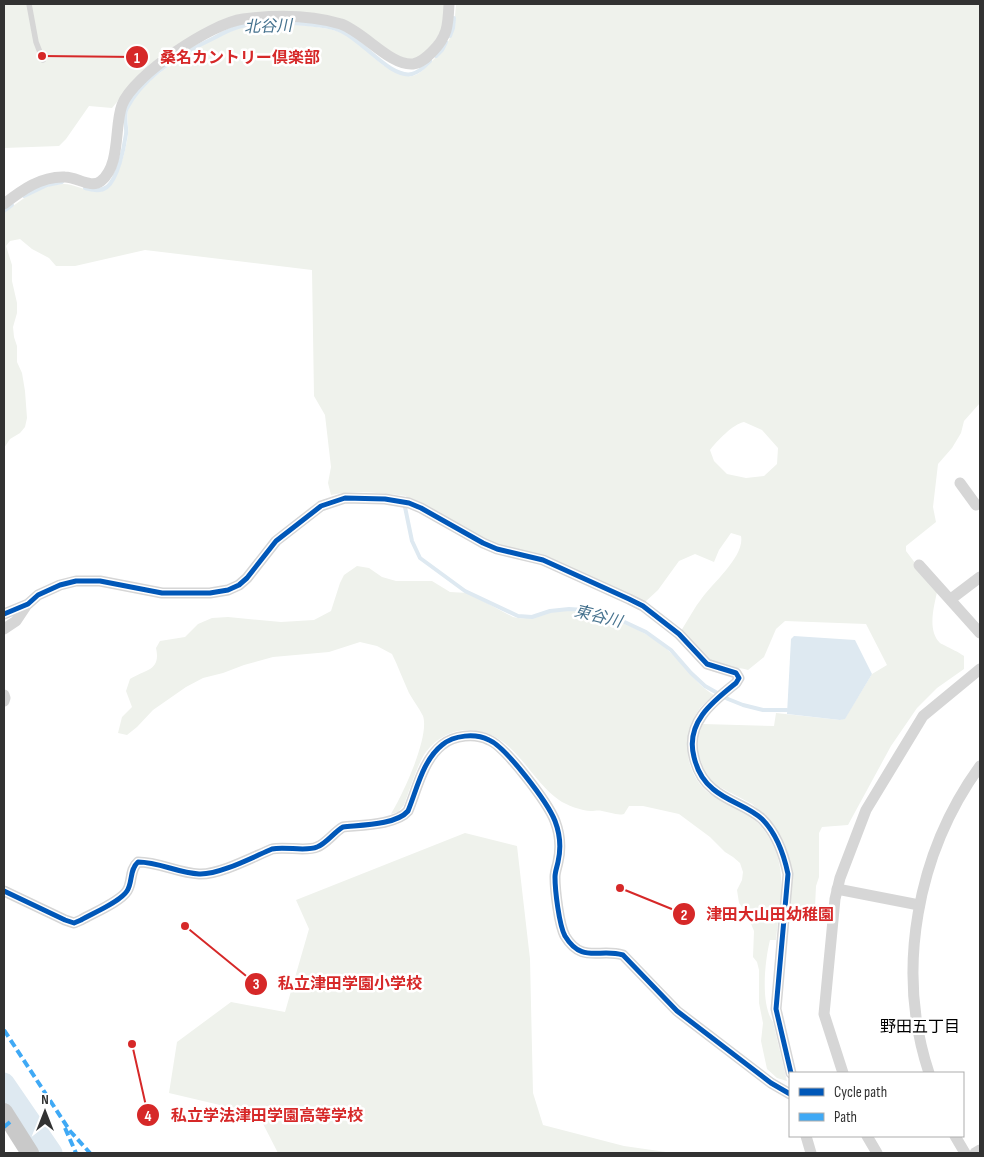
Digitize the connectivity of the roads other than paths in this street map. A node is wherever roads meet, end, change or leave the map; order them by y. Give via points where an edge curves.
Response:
1 (28, 4) edge
2 (449, 4) edge
3 (44, 60) dead end
4 (4, 204) edge
5 (960, 483) dead end
6 (979, 506) edge
7 (919, 565) dead end
8 (980, 577) edge
9 (950, 599) junction
10 (28, 604) junction
11 (4, 614) edge
12 (4, 629) edge
13 (980, 633) edge
14 (980, 669) edge
15 (4, 695) edge
16 (4, 701) edge
17 (980, 766) edge
18 (837, 889) junction
19 (4, 890) edge
20 (919, 905) junction
21 (791, 1072) edge
22 (842, 1072) edge
23 (929, 1072) edge
24 (789, 1093) edge
25 (4, 1112) edge
26 (806, 1137) edge
27 (868, 1137) edge
28 (956, 1137) edge
29 (980, 1150) edge
30 (30, 1153) edge
31 (811, 1153) edge
32 (878, 1153) edge
33 (965, 1153) edge
34 (975, 1153) edge

1 - 3 lane via 36,42
2 - 4 street via 448,26 436,47 425,59 412,64 390,56 351,28 316,19 242,19 218,29 169,55 122,103 112,162 100,182 92,184 66,177 48,179 21,191
5 - 6 street
7 - 9 street
8 - 9 street
9 - 13 street
10 - 11 street
10 - 12 street
10 - 21 street via 38,594 76,581 100,581 162,593 228,590 247,578 276,540 321,506 345,498 408,503 483,543 543,560 643,606 679,634 707,664 736,673 739,678 713,702 695,726 692,752 703,779 714,790 763,820 780,846 788,874 776,1009
14 - 18 street via 923,716 866,810
15 - 16 street
17 - 20 street via 940,838
18 - 20 street
18 - 22 street via 824,1014
19 - 24 street via 74,922 122,897 138,862 210,874 272,849 318,847 343,827 404,816 434,752 454,738 477,736 498,746 541,794 556,822 560,844 554,875 561,926 566,937 576,948 588,954 623,955 677,1011
20 - 23 street via 913,983 918,1027
25 - 30 main road
26 - 31 street
27 - 32 street
28 - 33 street
29 - 34 street

